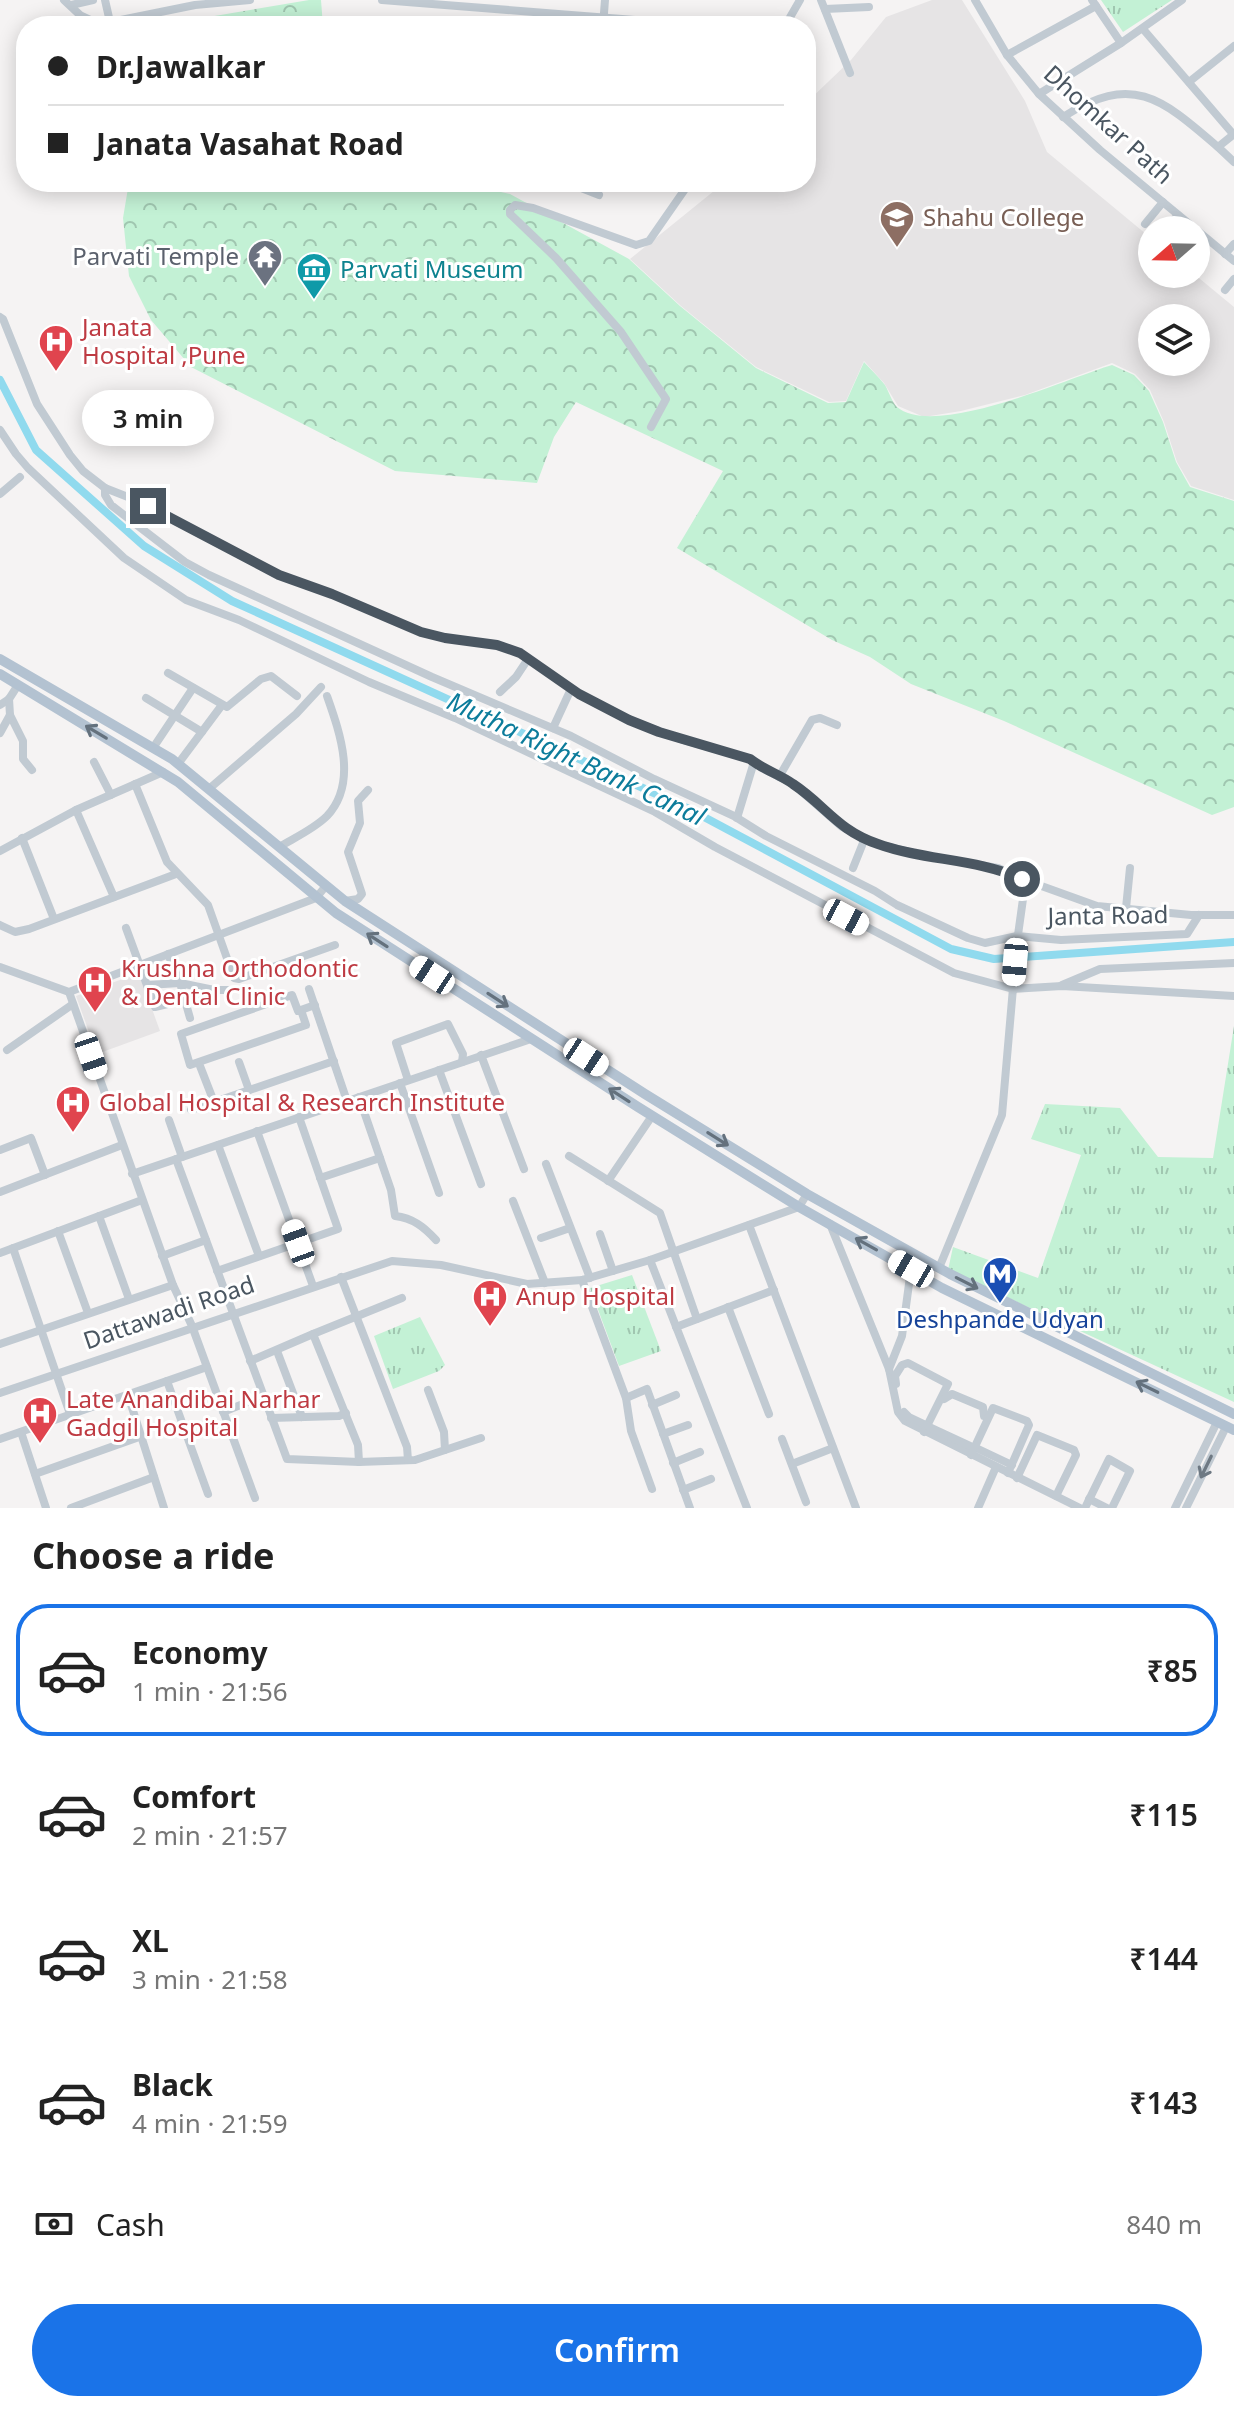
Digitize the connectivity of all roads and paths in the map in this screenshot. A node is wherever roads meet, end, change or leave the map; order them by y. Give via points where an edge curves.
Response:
1 (93, 0) edge
2 (250, 0) edge
3 (382, 0) edge
4 (529, 0) edge
5 (821, 0) edge
6 (975, 0) edge
7 (1182, 0) edge
8 (238, 1) edge
9 (400, 1) edge
10 (67, 3) edge
11 (1094, 3) edge
12 (179, 4) edge
13 (869, 7) dead end
14 (825, 9) junction
15 (528, 12) junction
16 (82, 16) edge
17 (133, 16) edge
18 (558, 16) edge
19 (1143, 29) junction
20 (1121, 43) junction
21 (1234, 46) edge
22 (1007, 55) junction
23 (850, 73) dead end
24 (1189, 82) junction
25 (1039, 94) junction
26 (1063, 117) junction
27 (1234, 134) edge
28 (1218, 147) junction
29 (1234, 162) edge
30 (591, 192) edge
31 (683, 192) edge
32 (599, 195) dead end
33 (1163, 202) junction
34 (1178, 215) edge
35 (1152, 216) edge
36 (1210, 242) edge
37 (1234, 244) edge
38 (1225, 254) junction
39 (1234, 261) edge
40 (1234, 279) edge
41 (1225, 290) dead end
42 (0, 317) edge
43 (651, 427) dead end
44 (0, 430) edge
45 (20, 477) dead end
46 (105, 488) junction
47 (0, 494) edge
48 (0, 659) edge
49 (528, 659) junction
50 (168, 673) dead end
51 (0, 674) edge
52 (36, 680) junction
53 (18, 685) junction
54 (321, 687) dead end
55 (193, 688) junction
56 (571, 689) junction
57 (30, 692) junction
58 (500, 692) dead end
59 (297, 696) dead end
60 (327, 696) dead end
61 (146, 698) dead end
62 (9, 699) junction
63 (0, 705) edge
64 (222, 705) junction
65 (10, 715) junction
66 (174, 715) junction
67 (837, 725) dead end
68 (553, 728) junction
69 (202, 732) junction
70 (0, 733) edge
71 (153, 748) junction
72 (94, 762) dead end
73 (754, 762) junction
74 (178, 764) junction
75 (32, 770) dead end
76 (164, 771) junction
77 (779, 777) junction
78 (135, 784) junction
79 (210, 788) junction
80 (368, 790) dead end
81 (111, 795) junction
82 (76, 810) junction
83 (737, 818) junction
84 (22, 838) junction
85 (865, 838) junction
86 (279, 847) junction
87 (0, 851) edge
88 (853, 868) dead end
89 (1130, 868) dead end
90 (176, 874) junction
91 (1022, 879) junction
92 (325, 887) junction
93 (114, 897) junction
94 (316, 898) junction
95 (345, 901) junction
96 (1126, 908) junction
97 (1199, 915) junction
98 (1234, 915) edge
99 (54, 919) junction
100 (0, 925) edge
101 (126, 928) dead end
102 (219, 935) junction
103 (1017, 939) junction
104 (335, 945) dead end
105 (168, 954) junction
106 (1234, 963) edge
107 (139, 965) junction
108 (0, 967) edge
109 (180, 983) junction
110 (147, 985) junction
111 (1013, 986) junction
112 (1062, 986) junction
113 (309, 989) dead end
114 (230, 990) dead end
115 (69, 992) junction
116 (1234, 996) edge
117 (184, 1000) junction
118 (73, 1004) junction
119 (315, 1005) junction
120 (301, 1010) junction
121 (190, 1018) dead end
122 (531, 1039) junction
123 (7, 1050) dead end
124 (481, 1055) junction
125 (334, 1061) junction
126 (239, 1062) dead end
127 (462, 1062) junction
128 (200, 1066) dead end
129 (439, 1070) junction
130 (404, 1082) junction
131 (249, 1090) junction
132 (359, 1097) junction
133 (347, 1101) junction
134 (214, 1102) junction
135 (191, 1110) dead end
136 (652, 1116) junction
137 (299, 1117) junction
138 (169, 1120) dead end
139 (257, 1131) junction
140 (122, 1145) junction
141 (218, 1145) junction
142 (0, 1150) edge
143 (569, 1156) dead end
144 (179, 1158) junction
145 (380, 1158) junction
146 (546, 1164) dead end
147 (524, 1169) dead end
148 (132, 1174) junction
149 (45, 1175) junction
150 (320, 1178) junction
151 (608, 1181) junction
152 (481, 1184) dead end
153 (0, 1192) edge
154 (439, 1193) dead end
155 (807, 1194) junction
156 (142, 1200) junction
157 (513, 1201) dead end
158 (799, 1207) junction
159 (99, 1216) junction
160 (830, 1223) junction
161 (749, 1225) junction
162 (570, 1228) junction
163 (58, 1231) junction
164 (600, 1234) dead end
165 (541, 1238) dead end
166 (206, 1240) junction
167 (436, 1240) dead end
168 (298, 1243) junction
169 (13, 1248) junction
170 (675, 1251) junction
171 (0, 1253) edge
172 (162, 1256) junction
173 (259, 1256) junction
174 (650, 1260) junction
175 (939, 1268) junction
176 (911, 1269) junction
177 (217, 1271) junction
178 (613, 1271) junction
179 (341, 1277) junction
180 (586, 1279) junction
181 (545, 1283) junction
182 (173, 1285) junction
183 (313, 1286) junction
184 (774, 1290) junction
185 (402, 1298) dead end
186 (129, 1299) junction
187 (728, 1307) junction
188 (88, 1313) junction
189 (232, 1313) junction
190 (356, 1316) junction
191 (697, 1319) junction
192 (192, 1326) junction
193 (676, 1327) junction
194 (41, 1330) junction
195 (313, 1334) junction
196 (1, 1341) edge
197 (277, 1351) junction
198 (250, 1361) junction
199 (207, 1367) junction
200 (889, 1369) junction
201 (56, 1373) junction
202 (167, 1381) junction
203 (428, 1390) dead end
204 (0, 1393) edge
205 (128, 1395) junction
206 (676, 1395) dead end
207 (263, 1396) junction
208 (626, 1398) junction
209 (652, 1405) junction
210 (223, 1412) junction
211 (1230, 1412) edge
212 (346, 1413) junction
213 (70, 1414) junction
214 (769, 1414) dead end
215 (302, 1417) junction
216 (271, 1418) junction
217 (688, 1425) dead end
218 (1226, 1426) edge
219 (927, 1429) junction
220 (21, 1432) junction
221 (663, 1434) junction
222 (142, 1436) junction
223 (481, 1438) dead end
224 (0, 1439) edge
225 (782, 1439) dead end
226 (833, 1448) junction
227 (445, 1450) junction
228 (971, 1450) junction
229 (700, 1452) dead end
230 (1079, 1454) dead end
231 (408, 1460) junction
232 (359, 1462) junction
233 (673, 1463) junction
234 (792, 1464) junction
235 (1100, 1464) dead end
236 (996, 1467) junction
237 (1012, 1472) junction
238 (35, 1474) junction
239 (154, 1477) junction
240 (711, 1479) dead end
241 (652, 1489) dead end
242 (683, 1490) junction
243 (208, 1494) dead end
244 (1058, 1497) junction
245 (255, 1498) dead end
246 (806, 1502) dead end
247 (1083, 1506) edge
248 (1189, 1507) edge
249 (46, 1508) edge
250 (71, 1508) edge
251 (164, 1508) edge
252 (690, 1508) edge
253 (747, 1508) edge
254 (856, 1508) edge
255 (978, 1508) edge
256 (1110, 1508) edge
257 (1175, 1508) edge

1 - 10 street
2 - 8 street
3 - 9 street
4 - 15 street
5 - 14 street
6 - 22 street, Dhomkar Path
7 - 19 street
8 - 12 street
9 - 15 street
10 - 16 street
11 - 20 street
11 - 22 street
12 - 17 street
13 - 14 street
14 - 23 street
15 - 18 street
19 - 20 street
19 - 24 street
20 - 25 street
21 - 24 street
22 - 25 street, Dhomkar Path
24 - 27 street
25 - 26 street, Dhomkar Path
26 - 28 street via 1104,98 1144,94
26 - 33 street, Dhomkar Path
27 - 28 street
28 - 29 street
30 - 32 street
31 - 43 street via 649,241 636,245 533,208 515,205 510,210 621,332 666,399
33 - 34 street, Dhomkar Path
33 - 35 street
36 - 38 street, Dhomkar Path
37 - 38 street
38 - 39 street, Dhomkar Path
40 - 41 street
42 - 46 street via 37,404 70,455
44 - 111 street via 28,468 124,558 186,600 655,812 954,973
45 - 47 street
46 - 49 street via 279,575 421,632 497,645
46 - 68 street via 111,505 209,575
48 - 52 main road
49 - 56 street
49 - 58 street
50 - 55 street
51 - 53 main road
52 - 57 main road
52 - 71 main road
53 - 57 main road
53 - 62 street
54 - 79 street
55 - 64 street
55 - 66 street
56 - 68 street
56 - 73 street via 659,732
76 -> 57 main road
59 - 64 street via 271,676 232,706
60 - 86 street via 343,750 340,790 328,815
61 - 66 street
62 - 63 street
62 - 65 street
64 - 69 street
65 - 70 street
65 - 75 street via 23,741 23,759
66 - 69 street
66 - 71 street
67 - 77 street via 812,720
68 - 83 street
69 - 74 street
71 - 74 main road
72 - 81 street
73 - 77 street
73 - 83 street
74 - 79 main road
76 - 78 street
76 - 94 main road
77 - 85 street via 842,827
78 - 81 street
78 - 90 street
79 - 86 main road
80 - 95 street via 358,801 360,823 348,852 362,894
81 - 82 street
82 - 84 street
82 - 93 street
83 - 103 street via 959,934 985,943
84 - 87 street
84 - 99 street
85 - 88 street
85 - 91 street via 902,851 998,868
86 - 92 main road
89 - 96 street
90 - 93 street
90 - 102 street via 208,905
91 - 96 street via 1097,906
91 - 103 street
92 - 94 street
92 - 95 main road
93 - 99 street
94 - 102 street
122 -> 94 main road
95 -> 155 main road
96 - 97 street
97 - 98 street
97 - 103 street, Janta Road via 1187,934
99 - 100 street via 15,932
101 - 107 street
102 - 104 street via 236,979
102 - 105 street
103 - 111 street, Janta Road
105 - 107 street
105 - 109 street
106 - 112 street via 1100,969
107 - 110 street
107 - 115 street
108 - 115 street
109 - 110 street
109 - 114 street
109 - 117 street
110 - 117 street via 155,1007
111 - 112 street
111 - 175 street, Janta Road via 1002,1115
112 - 116 street
113 - 119 street
115 - 118 street
117 - 121 street
118 - 123 street
118 - 140 street
119 - 120 street
119 - 125 street
120 - 120 street via 306,1025 190,1065 181,1034 292,995
122 - 124 street
136 -> 122 main road
124 - 127 street
124 - 147 street
125 - 131 street
125 - 133 street
126 - 131 street
127 - 129 street
127 - 130 street via 448,1024 396,1043
128 - 134 street
129 - 130 street
129 - 152 street
130 - 132 street
130 - 154 street
131 - 134 street
132 - 133 street
132 - 145 street
133 - 137 street
134 - 135 street
136 - 151 street
136 - 158 main road
137 - 139 street
137 - 150 street
138 - 144 street
139 - 141 street
139 - 168 street
140 - 148 street
140 - 149 street
141 - 144 street
141 - 173 street
142 - 149 street via 31,1138
143 - 151 street
144 - 148 street
144 - 166 street
145 - 150 street
145 - 167 street via 395,1216 410,1219
146 - 162 street
148 - 156 street
149 - 153 street
150 - 168 street via 338,1229
151 - 170 street via 660,1213
155 - 158 street
155 - 175 main road
156 - 159 street
156 - 172 street
157 - 181 street
158 - 160 main road
158 - 161 street, Dattawadi Road
159 - 163 street
159 - 186 street
176 -> 160 main road
160 - 200 street
161 - 170 street, Dattawadi Road
161 - 184 street
162 - 165 street
162 - 180 street
163 - 169 street
163 - 188 street
164 - 178 street
166 - 172 street
166 - 177 street
168 - 173 street
168 - 183 street
169 - 171 street
169 - 194 street
170 - 174 street, Dattawadi Road
170 - 191 street
172 - 182 street
173 - 177 street
174 - 178 street, Dattawadi Road
174 - 193 street
175 -> 211 main road
176 - 200 street via 902,1336
218 -> 176 main road
177 - 189 street
178 - 180 street, Dattawadi Road
179 - 181 street, Dattawadi Road via 392,1261
179 - 183 street, Dattawadi Road
179 - 190 street
180 - 181 street, Dattawadi Road
180 - 208 street
182 - 186 street
182 - 192 street
183 - 189 street, Dattawadi Road
184 - 187 street
184 - 226 street
185 - 190 street
186 - 188 street
187 - 191 street
187 - 214 street
188 - 194 street
189 - 192 street, Dattawadi Road
189 - 198 street
190 - 195 street
190 - 231 street
191 - 193 street
192 - 199 street
192 - 201 street, Dattawadi Road
193 - 253 street
194 - 196 street
194 - 201 street
195 - 197 street
195 - 212 street
197 - 198 street
197 - 215 street
198 - 207 street
199 - 202 street
199 - 210 street
200 - 219 street via 898,1412 905,1421
201 - 204 street, Dattawadi Road
201 - 213 street
202 - 205 street
202 - 243 street
203 - 227 street
205 - 213 street
205 - 222 street
206 - 209 street
207 - 210 street
207 - 216 street
208 - 209 street via 647,1389
208 - 241 street via 631,1431
209 - 221 street
210 - 245 street
211 - 218 main road
212 - 215 street
212 - 232 street
213 - 220 street
215 - 216 street
216 - 232 street via 287,1459
217 - 221 street
218 -> 248 street
218 - 257 street
219 - 219 street via 948,1384 905,1363 895,1378 903,1410
219 - 228 street
219 - 228 street via 948,1394 983,1407 986,1413
220 - 224 street
220 - 238 street
221 - 233 street
222 - 238 street
222 - 239 street
223 - 227 street
225 - 234 street
226 - 234 street
226 - 254 street
227 - 231 street
228 - 236 street
228 - 237 street
228 - 237 street via 993,1408 1027,1421
229 - 233 street
230 - 244 street
231 - 232 street
233 - 242 street
234 - 246 street
235 - 247 street
236 - 237 street
236 - 255 street
237 - 244 street
237 - 244 street via 1037,1435 1074,1450
238 - 249 street
239 - 250 street
239 - 251 street
240 - 242 street
242 - 252 street
244 - 247 street
247 - 256 street
247 - 256 street via 1109,1459 1130,1471

